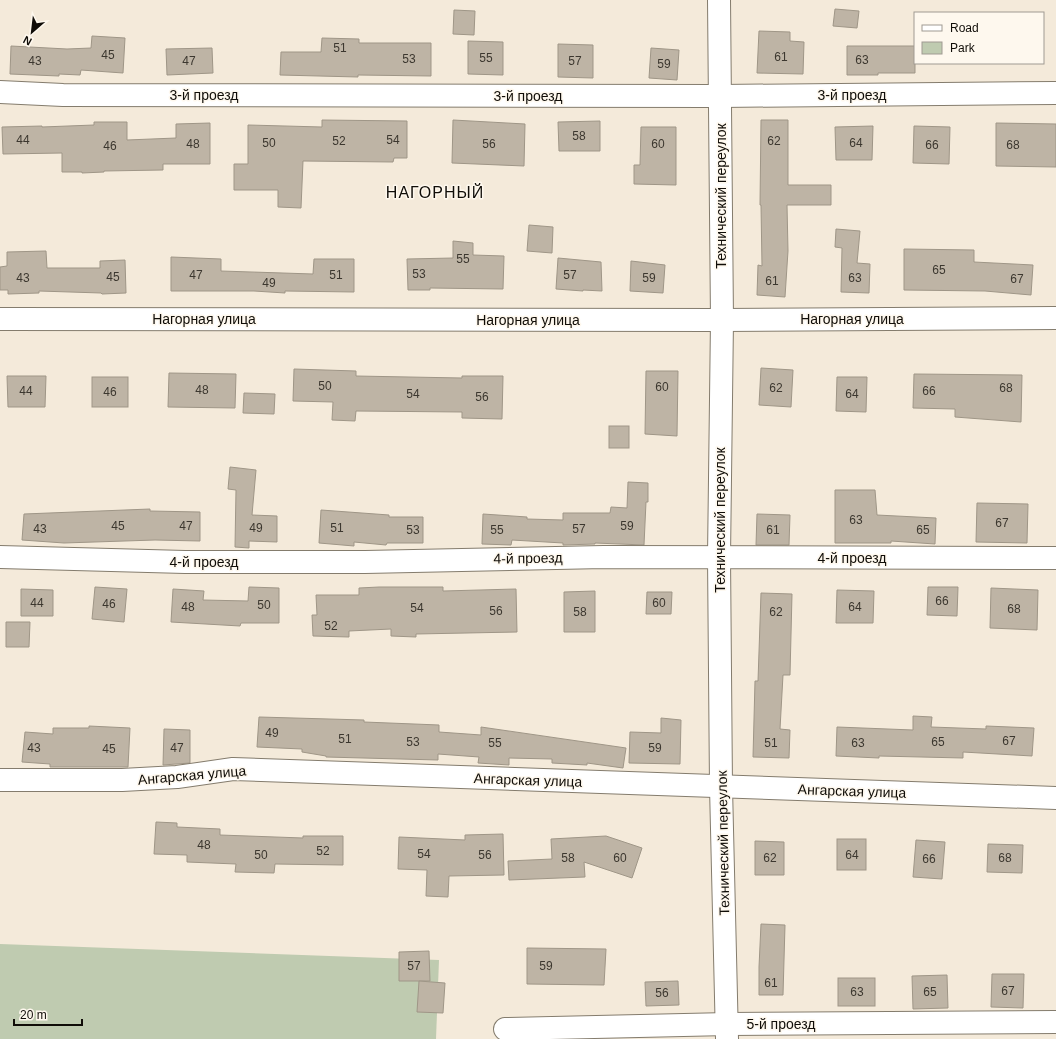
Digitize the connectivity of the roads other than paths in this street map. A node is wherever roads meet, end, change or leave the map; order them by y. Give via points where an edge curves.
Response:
1 (719, 0) edge
2 (0, 92) edge
3 (1056, 93) edge
4 (721, 96) junction
5 (1056, 318) edge
6 (0, 319) edge
7 (722, 320) junction
8 (0, 557) edge
9 (719, 557) junction
10 (1056, 558) edge
11 (0, 780) edge
12 (721, 787) junction
13 (1056, 798) edge
14 (1056, 1022) edge
15 (505, 1029) dead end
16 (727, 1032) edge

1 - 4 street, Технический переулок
2 - 4 street, 3-й проезд via 63,95
3 - 4 street, 3-й проезд
4 - 7 street, Технический переулок
5 - 7 street, Нагорная улица
6 - 7 street, Нагорная улица
7 - 9 street, Технический переулок
8 - 9 street, 4-й проезд via 185,562 373,562
9 - 10 street, 4-й проезд
9 - 12 street, Технический переулок
11 - 12 street, Ангарская улица via 177,778 233,769
12 - 13 street, Ангарская улица
12 - 16 street, Технический переулок
14 - 16 street, 5-й проезд
15 - 16 street, 5-й проезд

